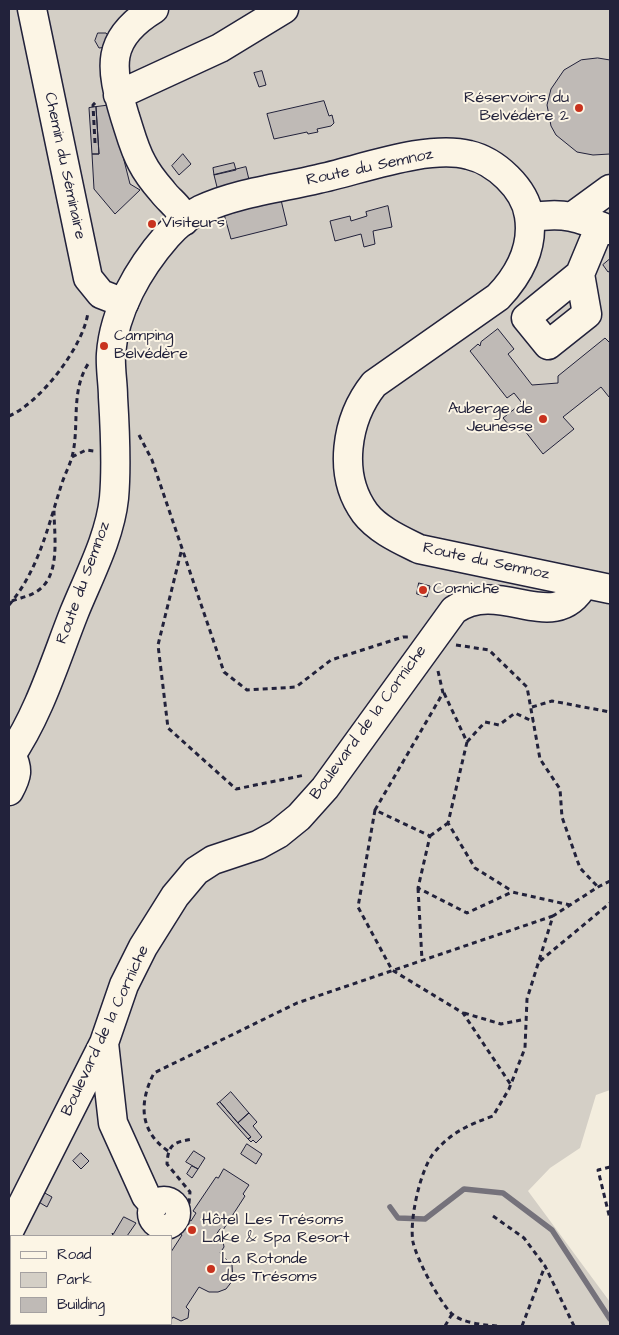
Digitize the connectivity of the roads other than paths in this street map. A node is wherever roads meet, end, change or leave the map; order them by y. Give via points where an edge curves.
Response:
1 (32, 9) edge
2 (154, 9) edge
3 (284, 9) edge
4 (118, 95) junction
5 (610, 189) edge
6 (573, 216) junction
7 (530, 218) junction
8 (184, 221) junction
9 (605, 228) edge
10 (580, 274) dead end
11 (124, 303) junction
12 (584, 584) junction
13 (610, 589) edge
14 (10, 756) edge
15 (9, 791) edge
16 (104, 1043) junction
17 (30, 1189) junction
18 (165, 1210) road end
19 (9, 1231) edge
20 (13, 1235) edge

1 - 11 main road, Chemin du Séminaire via 88,278 101,294
2 - 4 main road via 135,21 118,46 113,72
3 - 4 main road via 220,48
4 - 8 main road via 142,163 162,192 182,211
5 - 6 main road
6 - 7 main road via 558,214
6 - 9 main road
7 - 8 main road, Route du Semnoz via 519,189 497,170 486,161 450,152 406,158 234,199 201,210
7 - 12 main road, Route du Semnoz via 526,251 510,285 480,311 388,372 361,400 347,455 350,477 366,514 419,549
8 - 11 main road, Route du Semnoz via 144,265
9 - 10 main road
11 - 14 main road, Route du Semnoz via 111,356 114,499 103,540 42,694
12 - 13 main road
12 - 16 main road, Boulevard de la Corniche via 569,603 558,607 534,607 479,598 454,610 340,768 298,817 258,845 213,860 196,871 180,890 143,947 128,977
14 - 15 main road via 17,767
16 - 17 main road, Boulevard de la Corniche
16 - 18 main road via 114,1123 146,1196
17 - 19 main road, Boulevard de la Corniche
17 - 20 main road

